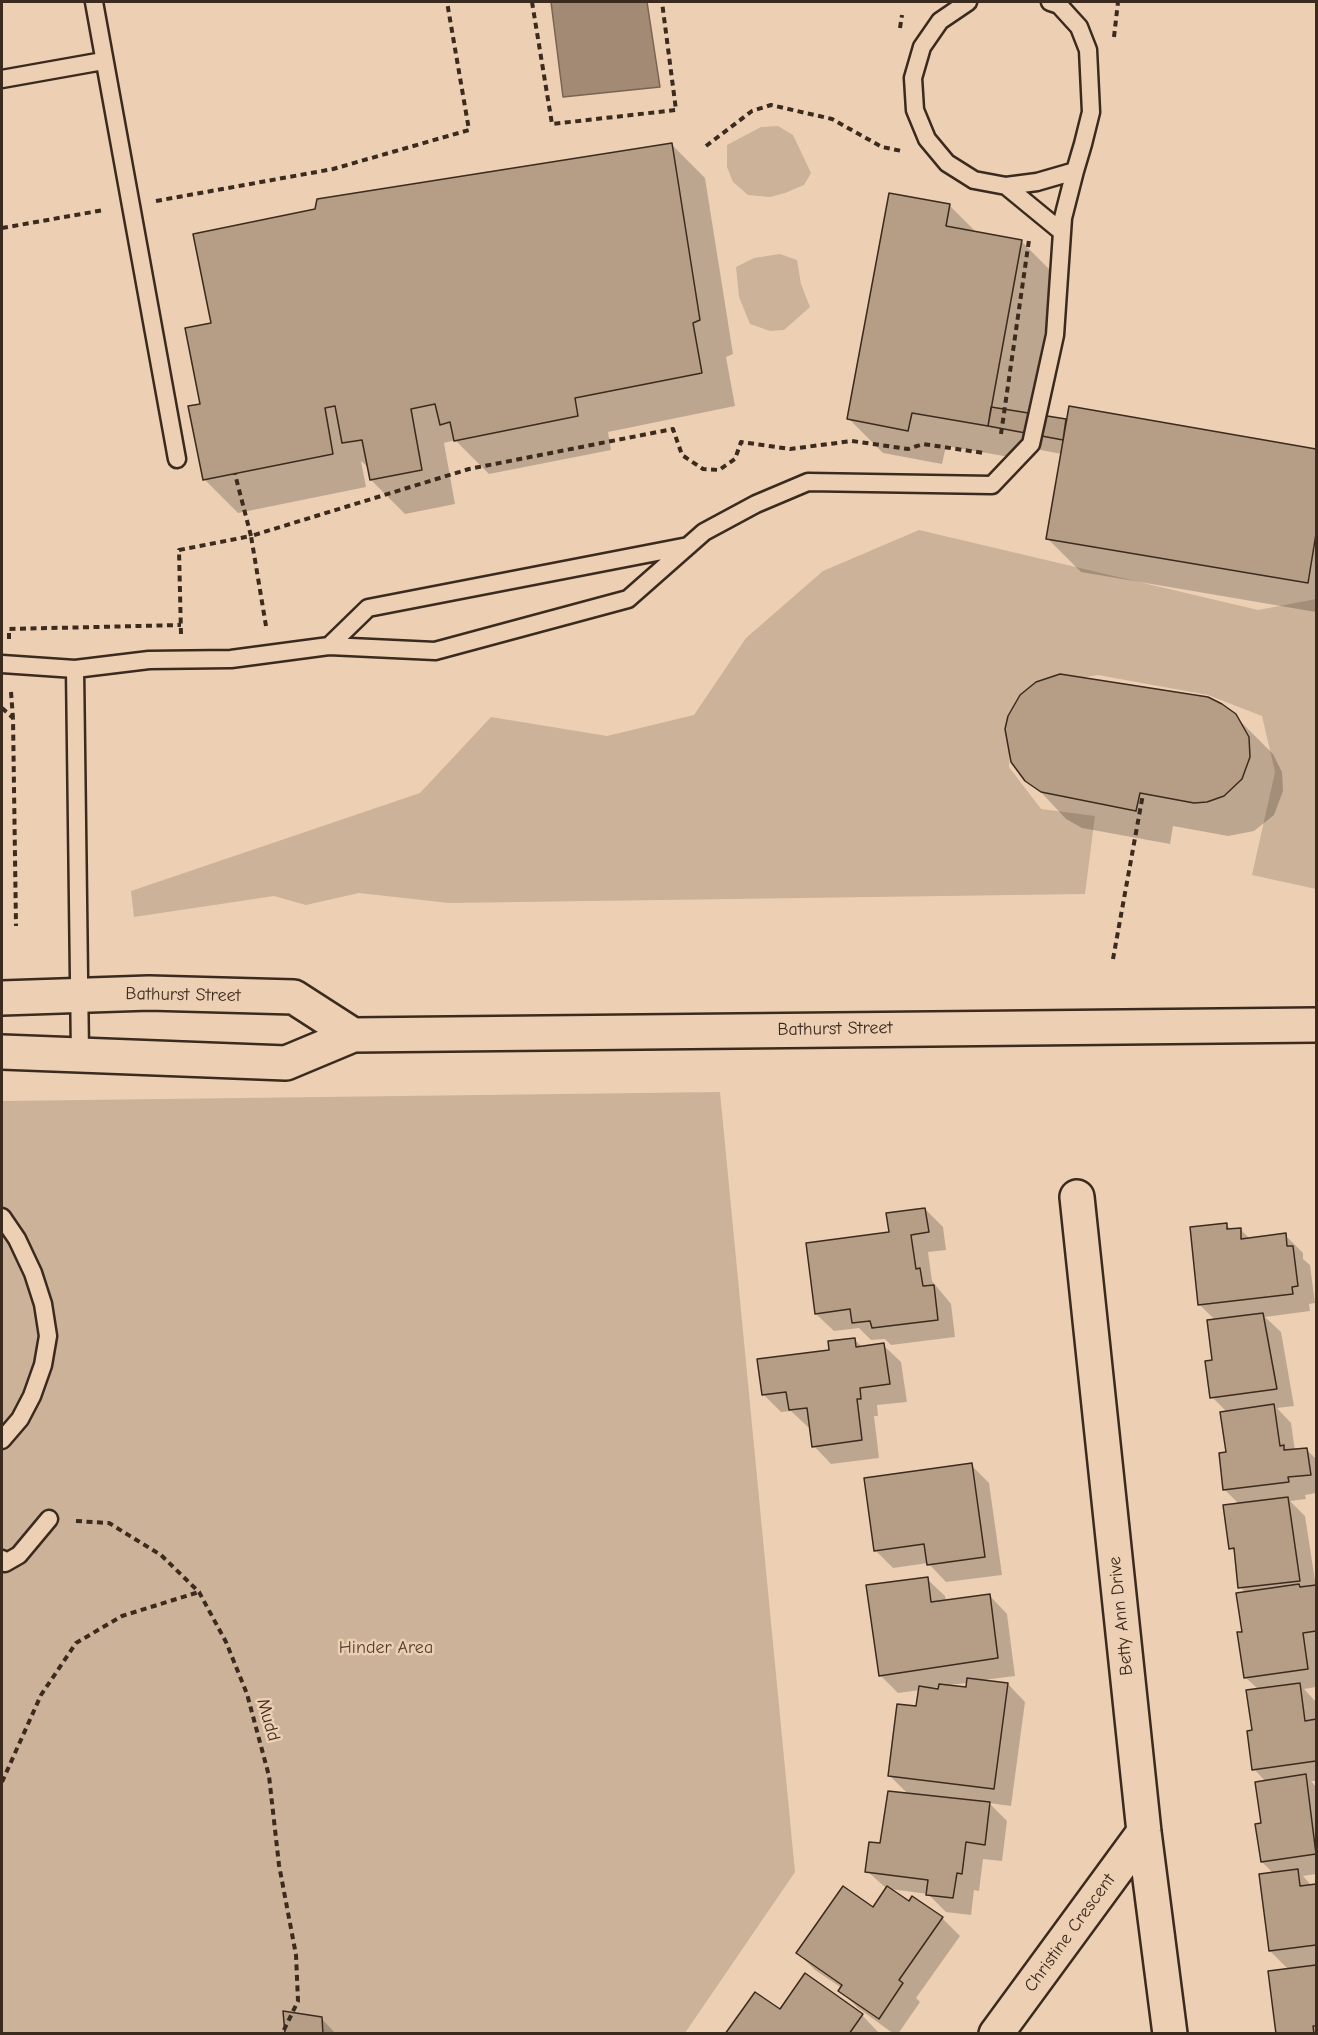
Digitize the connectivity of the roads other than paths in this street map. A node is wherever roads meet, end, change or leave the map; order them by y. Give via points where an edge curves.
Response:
1 (94, 2) edge
2 (968, 2) edge
3 (1050, 2) edge
4 (103, 61) junction
5 (2, 79) edge
6 (1075, 171) junction
7 (1006, 186) junction
8 (1062, 232) junction
9 (177, 459) dead end
10 (689, 545) junction
11 (329, 646) junction
12 (2, 664) edge
13 (75, 669) junction
14 (80, 994) junction
15 (2, 998) edge
16 (1317, 1025) edge
17 (353, 1035) junction
18 (2, 1052) edge
19 (80, 1054) junction
20 (1077, 1197) dead end
21 (2, 1217) edge
22 (2, 1440) edge
23 (49, 1519) road end
24 (2, 1559) edge
25 (1144, 1832) junction
26 (996, 2034) edge
27 (1170, 2034) edge

1 - 4 lane
2 - 7 lane via 940,21 922,47 913,78 915,110 927,140 947,164 974,180
3 - 6 lane via 1059,5 1079,27 1088,50 1091,112
4 - 5 lane
4 - 9 lane
6 - 7 lane
6 - 8 lane
7 - 8 lane
8 - 10 lane via 1055,335 1031,444 992,485 808,482 756,504 704,532
10 - 11 lane via 368,608
10 - 11 lane via 628,599 435,651
11 - 13 lane via 231,658 149,660
12 - 13 lane
13 - 14 lane
14 - 15 main road, Bathurst Street
14 - 17 main road, Bathurst Street via 294,997
14 - 19 lane
16 - 17 main road, Bathurst Street
17 - 19 main road, Bathurst Street via 286,1063
18 - 19 main road, Bathurst Street
20 - 25 main road, Betty Ann Drive
21 - 22 lane via 33,1273 48,1336 32,1396 20,1419
23 - 24 lane via 19,1555 5,1563
25 - 26 main road, Christine Crescent
25 - 27 main road, Betty Ann Drive

